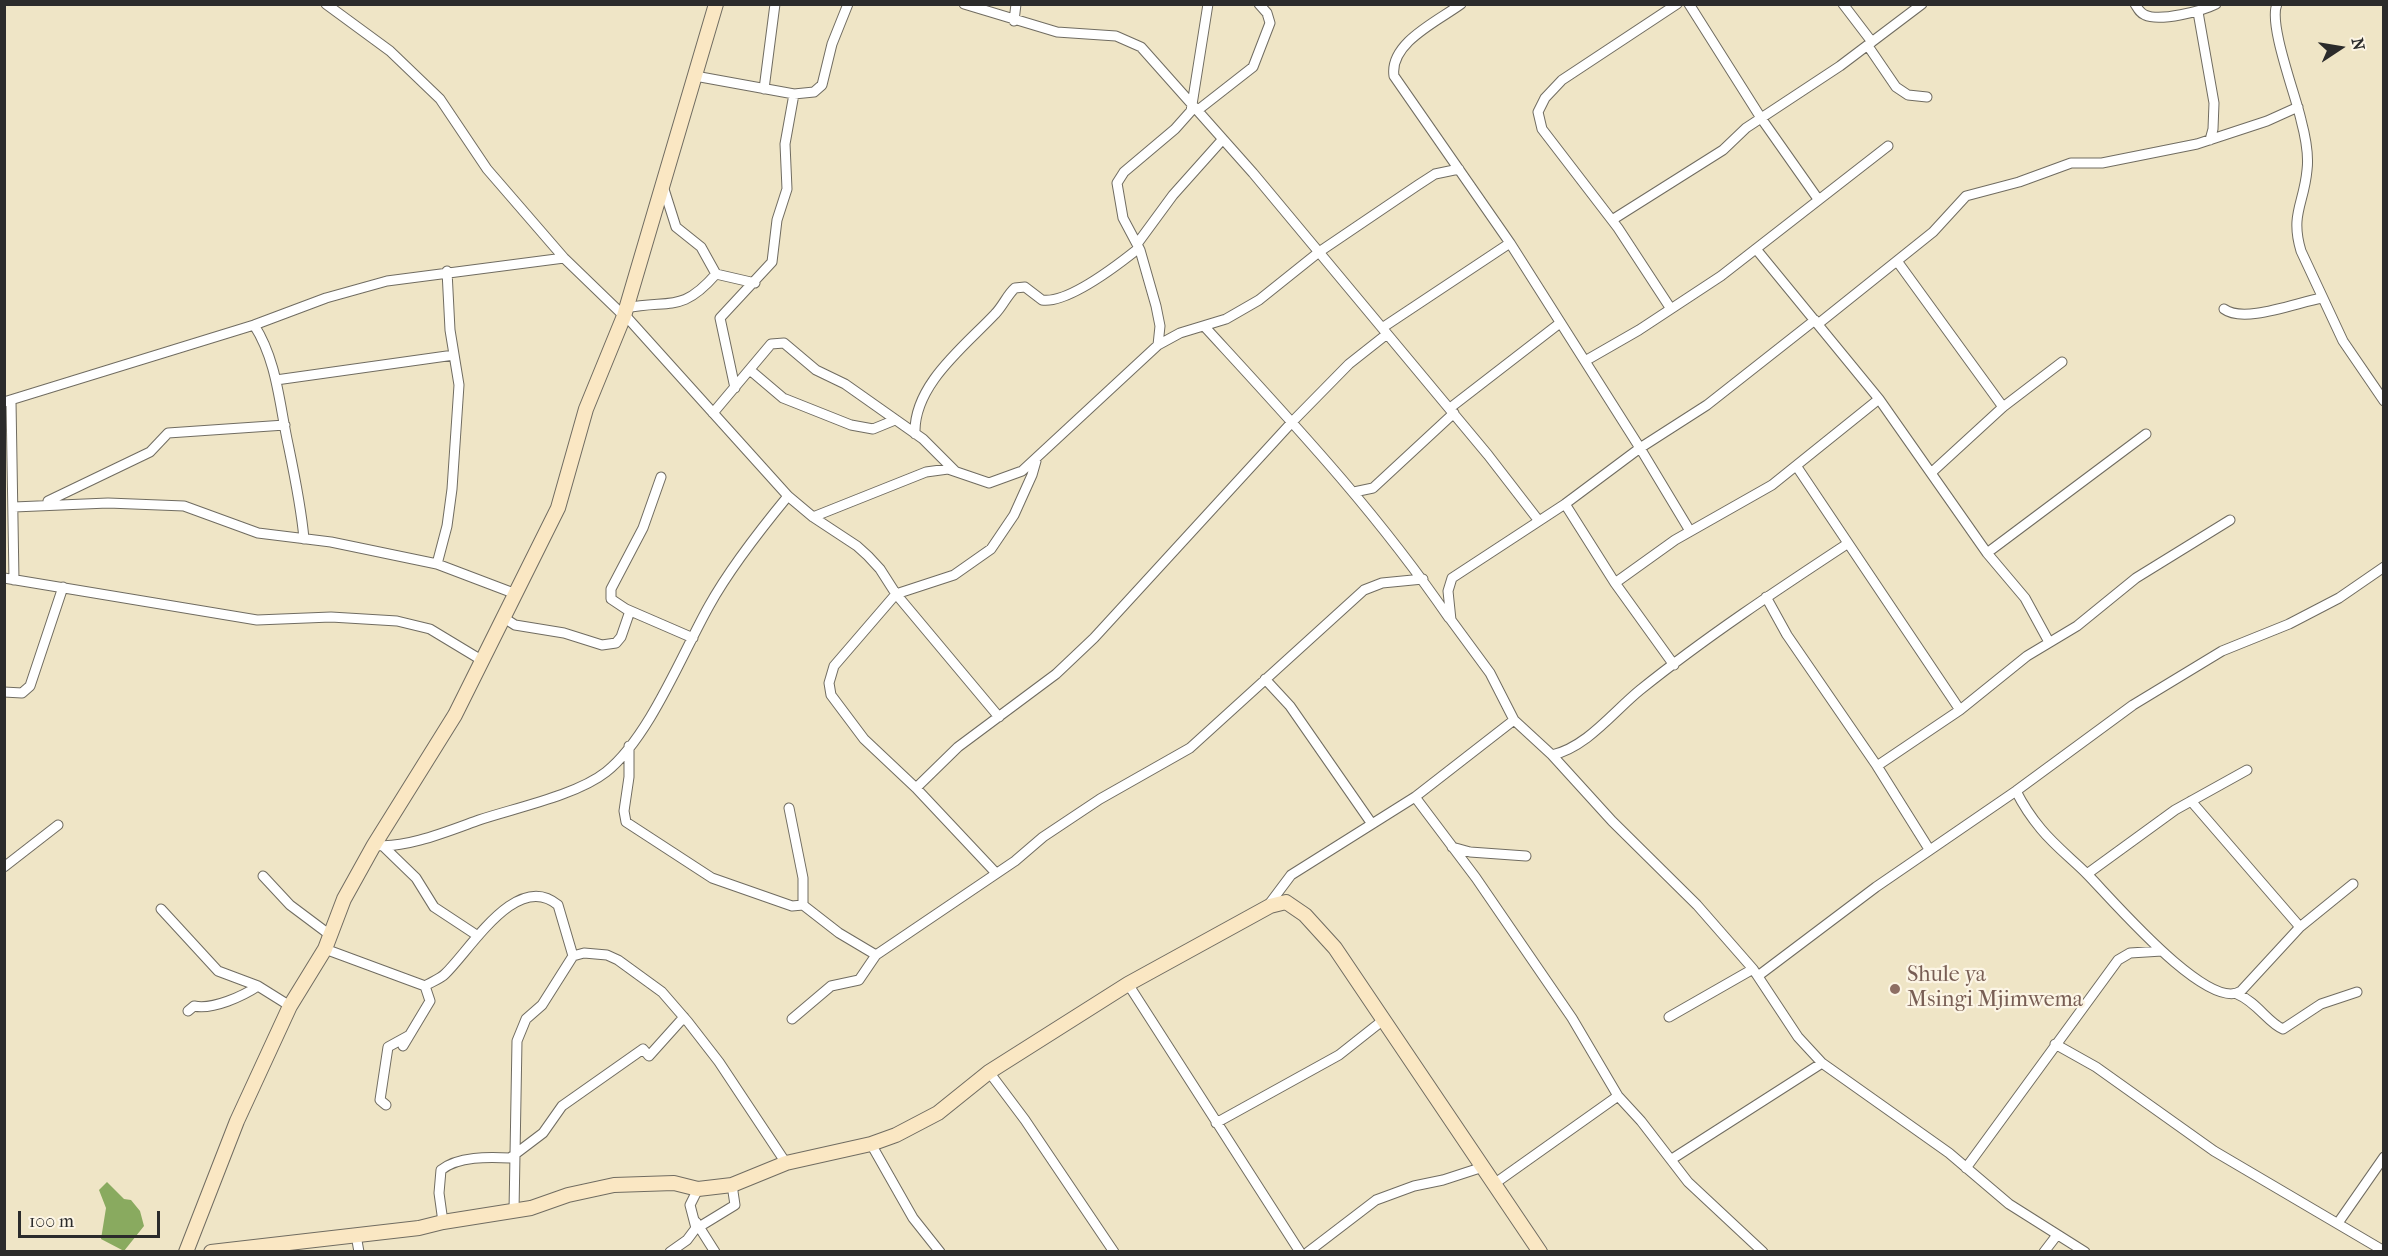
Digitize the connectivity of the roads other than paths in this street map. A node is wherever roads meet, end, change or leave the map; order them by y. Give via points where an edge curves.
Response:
1 (326, 4) edge
2 (717, 4) edge
3 (775, 4) edge
4 (848, 4) edge
5 (964, 4) edge
6 (1016, 4) edge
7 (1208, 4) edge
8 (1259, 4) edge
9 (1461, 4) edge
10 (1677, 4) edge
11 (1689, 4) edge
12 (1843, 4) edge
13 (1922, 4) edge
14 (2135, 4) edge
15 (2216, 4) edge
16 (2277, 4) edge
17 (2198, 12) junction
18 (1014, 21) junction
19 (1870, 44) junction
20 (695, 76) junction
21 (764, 89) junction
22 (794, 94) junction
23 (1927, 97) dead end
24 (1196, 107) junction
25 (2298, 107) junction
26 (1761, 118) junction
27 (1223, 139) junction
28 (2210, 140) junction
29 (1888, 146) dead end
30 (1459, 168) junction
31 (663, 184) junction
32 (1818, 199) junction
33 (1612, 220) junction
34 (1510, 243) junction
35 (1138, 246) junction
36 (1756, 249) junction
37 (1319, 252) junction
38 (564, 258) junction
39 (1897, 261) junction
40 (447, 272) junction
41 (716, 274) junction
42 (755, 283) junction
43 (2322, 298) junction
44 (1671, 309) junction
45 (2224, 309) dead end
46 (624, 313) junction
47 (1816, 322) junction
48 (1560, 323) junction
49 (254, 326) junction
50 (1204, 326) junction
51 (1384, 331) junction
52 (1158, 345) junction
53 (454, 355) junction
54 (1585, 361) junction
55 (2062, 362) dead end
56 (750, 370) junction
57 (276, 380) junction
58 (735, 388) junction
59 (1880, 399) junction
60 (2384, 400) edge
61 (8, 401) edge
62 (2003, 407) junction
63 (1452, 411) junction
64 (713, 413) junction
65 (896, 420) junction
66 (1293, 421) junction
67 (285, 424) junction
68 (915, 434) junction
69 (2146, 434) dead end
70 (1640, 448) junction
71 (1036, 461) junction
72 (1797, 467) junction
73 (957, 472) junction
74 (1931, 473) junction
75 (661, 477) dead end
76 (8, 484) edge
77 (1354, 492) junction
78 (788, 496) junction
79 (43, 504) junction
80 (1565, 504) junction
81 (14, 507) junction
82 (813, 517) junction
83 (2230, 520) dead end
84 (1539, 521) junction
85 (1690, 531) junction
86 (304, 539) junction
87 (1847, 544) junction
88 (1987, 553) junction
89 (437, 564) junction
90 (2384, 567) edge
91 (9, 579) edge
92 (1423, 579) junction
93 (1615, 583) junction
94 (63, 587) junction
95 (516, 594) junction
96 (896, 594) junction
97 (1767, 597) junction
98 (630, 611) junction
99 (504, 618) junction
100 (1451, 620) junction
101 (693, 638) junction
102 (2049, 642) junction
103 (483, 661) junction
104 (1674, 665) junction
105 (1265, 679) junction
106 (4, 692) edge
107 (1960, 710) junction
108 (999, 717) junction
109 (1514, 720) junction
110 (628, 746) junction
111 (1552, 755) junction
112 (1877, 766) junction
113 (2247, 770) dead end
114 (916, 788) junction
115 (2016, 791) junction
116 (1415, 797) junction
117 (2191, 801) junction
118 (789, 808) dead end
119 (1372, 824) junction
120 (58, 825) dead end
121 (379, 846) junction
122 (1452, 847) junction
123 (1929, 849) junction
124 (1526, 856) dead end
125 (4, 867) edge
126 (995, 872) junction
127 (2087, 874) junction
128 (263, 876) dead end
129 (2353, 884) dead end
130 (803, 905) junction
131 (1268, 907) junction
132 (161, 909) dead end
133 (2300, 927) junction
134 (330, 935) junction
135 (478, 936) junction
136 (325, 949) junction
137 (2162, 951) junction
138 (876, 955) junction
139 (573, 956) junction
140 (1756, 972) junction
141 (1128, 984) junction
142 (258, 986) junction
143 (425, 986) junction
144 (2357, 992) dead end
145 (2237, 994) junction
146 (290, 1006) junction
147 (188, 1011) dead end
148 (684, 1017) junction
149 (1669, 1017) dead end
150 (792, 1019) dead end
151 (1382, 1021) junction
152 (410, 1035) junction
153 (2055, 1044) junction
154 (403, 1046) dead end
155 (1822, 1064) junction
156 (989, 1072) junction
157 (1618, 1096) junction
158 (386, 1105) dead end
159 (1216, 1123) junction
160 (871, 1144) junction
161 (515, 1154) junction
162 (2384, 1157) edge
163 (1672, 1159) junction
164 (786, 1163) junction
165 (1483, 1167) junction
166 (1966, 1168) junction
167 (1494, 1184) junction
168 (732, 1185) junction
169 (698, 1189) junction
170 (514, 1211) junction
171 (443, 1221) junction
172 (2338, 1223) junction
173 (697, 1224) junction
174 (356, 1235) junction
175 (2057, 1235) junction
176 (304, 1246) edge
177 (186, 1251) edge
178 (211, 1251) edge
179 (359, 1251) edge
180 (670, 1251) edge
181 (715, 1251) edge
182 (940, 1251) edge
183 (1114, 1251) edge
184 (1300, 1251) edge
185 (1308, 1251) edge
186 (1540, 1251) edge
187 (1763, 1251) edge
188 (2044, 1251) edge
189 (2085, 1251) edge
190 (2384, 1251) edge

1 - 38 street via 390,51 440,99 487,169
2 - 20 street
3 - 21 street
4 - 22 street via 832,44 822,85 814,92
5 - 18 street
6 - 18 street
7 - 24 street
8 - 24 street via 1270,24 1253,68
9 - 30 street via 1400,50 1393,66 1398,83
10 - 33 street via 1562,80 1538,112 1542,129
11 - 26 street
12 - 19 street
13 - 19 street
14 - 17 street via 2141,13 2152,17
15 - 17 street
16 - 25 street via 2276,27
17 - 28 street via 2214,103
18 - 24 street via 1058,32 1128,40 1142,47
19 - 23 street via 1896,87 1908,95
19 - 26 street
20 - 21 street
20 - 31 street
21 - 22 street
22 - 42 street via 785,144 787,189 777,219 772,262
24 - 27 street
24 - 35 street via 1119,179 1123,218
25 - 28 street
25 - 43 street via 2308,170 2295,220 2296,235
26 - 32 street
26 - 33 street via 1723,150
27 - 35 street via 1173,195
27 - 37 street
28 - 39 street via 2102,163 2071,163 2019,182 1975,192 1958,203 1946,221
29 - 32 street
30 - 34 street
30 - 37 street via 1435,174
31 - 41 street via 675,226 701,247
31 - 46 street
32 - 36 street
33 - 44 street
34 - 48 street
34 - 51 street
35 - 52 street via 1156,306
35 - 68 street via 1085,286 1058,298 1042,300 1025,287 1015,288 998,311 958,350 926,393 917,412
36 - 44 street
36 - 47 street
37 - 50 street via 1258,300 1227,319
37 - 51 street
38 - 40 street
38 - 46 street
39 - 47 street
39 - 62 street
40 - 49 street via 362,287
40 - 53 street
41 - 42 street
41 - 46 street via 680,303
42 - 58 street via 720,318
43 - 45 street via 2247,314
43 - 60 street via 2343,341
44 - 54 street
46 - 64 street
46 - 95 street via 586,409 558,508
47 - 59 street
47 - 70 street via 1707,405
48 - 54 street
48 - 63 street
49 - 57 street via 266,344
49 - 61 street
50 - 52 street
50 - 66 street
51 - 63 street
51 - 66 street
52 - 71 street
53 - 57 street
53 - 89 street via 458,369 457,438 447,526
54 - 70 street
55 - 62 street
56 - 58 street
56 - 65 street via 783,398 851,425 873,429
56 - 65 street via 771,344 784,343 816,370 840,380
57 - 67 street
58 - 64 street
59 - 72 street
59 - 74 street
61 - 76 street
62 - 74 street
63 - 77 street via 1373,488
63 - 84 street
64 - 78 street
65 - 68 street
66 - 77 street
66 - 108 street via 1094,638 1056,674
67 - 79 street via 168,433 150,452
67 - 86 street
68 - 73 street
69 - 88 street
70 - 80 street
70 - 85 street
71 - 73 street via 1023,471 989,483
71 - 96 street via 1014,515 991,549 954,575
72 - 85 street via 1748,501
72 - 87 street
73 - 82 street via 926,472
74 - 88 street
75 - 98 street via 643,528 611,589 611,599
76 - 81 street
77 - 92 street
78 - 82 street
78 - 101 street via 731,572
79 - 81 street
79 - 86 street via 184,506 258,533
80 - 84 street
80 - 93 street
81 - 91 street
82 - 96 street via 857,546 880,569
83 - 102 street via 2159,562 2077,626
84 - 100 street via 1452,578 1448,591
85 - 93 street
86 - 89 street
87 - 97 street
87 - 107 street
88 - 102 street via 2025,598
89 - 95 street
90 - 115 street via 2340,598 2192,667
91 - 94 street
92 - 100 street
92 - 105 street via 1382,583 1364,590
93 - 104 street
94 - 103 street via 257,620 331,617 398,621 430,629
94 - 106 street via 30,686 22,693
95 - 99 street
96 - 108 street
96 - 114 street via 834,666 829,683 831,695 864,739
97 - 104 street
97 - 112 street via 1787,635
98 - 99 street via 621,638 602,645 564,633 515,625
98 - 101 street
99 - 103 street
100 - 109 street via 1490,673
101 - 110 street via 666,689
102 - 107 street
103 - 121 street
104 - 111 street via 1574,747
105 - 119 street via 1290,706
105 - 126 street via 1190,748 1074,816 1016,861
107 - 112 street
108 - 114 street via 958,747
109 - 111 street
109 - 116 street
110 - 121 street via 606,772 558,795 438,834
110 - 130 street via 626,822 712,878 792,906
111 - 140 street
112 - 123 street
113 - 117 street
114 - 126 street
115 - 123 street
115 - 127 street via 2042,830
116 - 119 street
116 - 122 street
117 - 127 street
117 - 133 street
118 - 130 street via 803,878
119 - 131 street via 1291,874
120 - 125 street
121 - 134 street via 344,899
121 - 135 street via 416,878 434,907
122 - 124 street
122 - 157 street via 1572,1018
123 - 140 street
126 - 138 street
127 - 137 street
128 - 134 street via 290,905
129 - 133 street
130 - 138 street
131 - 141 street
131 - 151 street via 1286,902 1305,915 1335,948
132 - 142 street via 218,971
133 - 145 street
134 - 136 street
135 - 139 street via 518,901 543,895 562,910
135 - 143 street via 444,976
136 - 143 street
136 - 146 street
137 - 145 street via 2210,987
137 - 153 street via 2130,953 2118,960
138 - 150 street via 859,980 831,986
139 - 148 street via 584,953 618,960 662,992
139 - 161 street via 542,1005 526,1019 517,1041
140 - 149 street
140 - 155 street via 1798,1037
141 - 156 street
141 - 159 street
142 - 146 street
142 - 147 street via 239,998 202,1008 194,1006
143 - 152 street via 430,1000
144 - 145 street via 2321,1004 2283,1029 2249,999
146 - 177 street via 237,1121
148 - 161 street via 650,1056 643,1049 621,1062 562,1106 543,1133
148 - 164 street
151 - 159 street via 1339,1055
151 - 165 street
152 - 154 street
152 - 158 street via 388,1047 380,1100
153 - 166 street
153 - 172 street via 2096,1067 2214,1151
155 - 163 street
155 - 166 street
156 - 160 street via 938,1113
156 - 183 street
157 - 163 street
157 - 167 street
159 - 184 street
160 - 164 street
160 - 182 street via 913,1218
161 - 170 street
161 - 171 street via 510,1158 448,1164 441,1170
162 - 172 street
163 - 187 street via 1714,1209
164 - 168 street
165 - 167 street
165 - 185 street via 1376,1200
166 - 175 street via 2009,1204
167 - 186 street
168 - 169 street
168 - 173 street via 735,1205
169 - 170 street via 675,1184 614,1185
169 - 173 street via 690,1205
170 - 171 street
171 - 174 street via 419,1228
172 - 190 street
173 - 180 street via 692,1234
173 - 181 street
174 - 176 street
174 - 179 street
175 - 188 street
175 - 189 street
176 - 178 street

